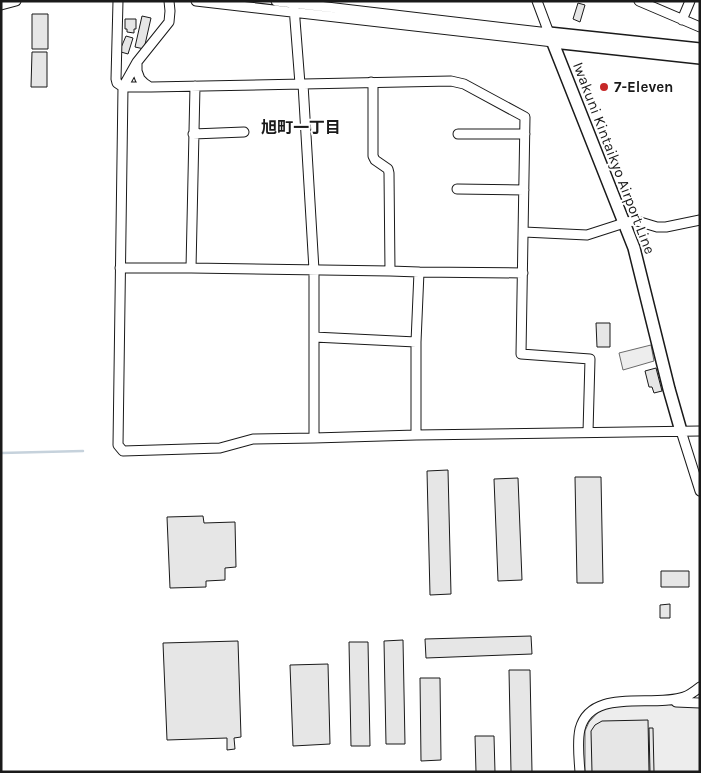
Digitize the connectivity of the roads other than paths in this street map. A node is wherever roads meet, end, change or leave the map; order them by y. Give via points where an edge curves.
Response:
1 (16, 1) edge
2 (118, 1) edge
3 (169, 1) edge
4 (196, 1) edge
5 (276, 1) edge
6 (537, 1) edge
7 (639, 1) edge
8 (690, 1) edge
9 (1, 5) edge
10 (294, 6) edge
11 (682, 20) junction
12 (700, 27) edge
13 (551, 38) junction
14 (700, 49) edge
15 (700, 58) edge
16 (137, 62) junction
17 (371, 82) junction
18 (302, 84) junction
19 (195, 86) junction
20 (123, 87) junction
21 (151, 87) junction
22 (244, 132) dead end
23 (193, 134) junction
24 (458, 134) dead end
25 (525, 134) junction
26 (457, 189) dead end
27 (524, 190) junction
28 (700, 220) edge
29 (624, 222) junction
30 (524, 232) junction
31 (120, 268) junction
32 (191, 268) junction
33 (314, 270) junction
34 (390, 271) junction
35 (419, 272) junction
36 (523, 273) junction
37 (314, 337) junction
38 (416, 342) junction
39 (675, 431) junction
40 (700, 431) edge
41 (588, 432) junction
42 (416, 435) junction
43 (314, 438) junction
44 (700, 491) edge
45 (700, 687) edge
46 (664, 701) junction
47 (700, 703) edge
48 (580, 772) edge

1 - 9 street
2 - 20 street via 116,79
3 - 16 street via 169,22
4 - 10 street
5 - 10 street
6 - 13 street
7 - 11 street
8 - 11 street
10 - 13 street
10 - 18 street
11 - 12 street
13 - 14 main road, Iwakuni Kintaikyo Airport Line
13 - 15 main road, Iwakuni Kintaikyo Airport Line
13 - 29 main road, Iwakuni Kintaikyo Airport Line
16 - 20 street
16 - 21 street via 140,79
17 - 18 street
17 - 25 street via 451,81 464,84 525,117
17 - 34 street via 373,156 389,173
18 - 19 street
18 - 33 street
19 - 21 street
19 - 23 street
20 - 21 street
20 - 31 street
22 - 23 street
23 - 32 street
24 - 25 street
25 - 27 street
26 - 27 street
27 - 30 street
28 - 29 street via 657,227 637,221
29 - 30 street via 587,235
29 - 39 main road, Iwakuni Kintaikyo Airport Line via 634,248 669,389
30 - 36 street
31 - 32 street
31 - 43 street via 118,445 123,451 220,448 253,439
32 - 33 street
33 - 34 street
33 - 37 street
34 - 35 street
35 - 36 street
35 - 38 street
36 - 41 street via 521,354 590,359
37 - 38 street
37 - 43 street
38 - 42 street
39 - 40 street
39 - 41 street
39 - 44 street
41 - 42 street
42 - 43 street
45 - 46 street via 689,695
46 - 47 street
46 - 48 street via 605,703 594,708 580,729

